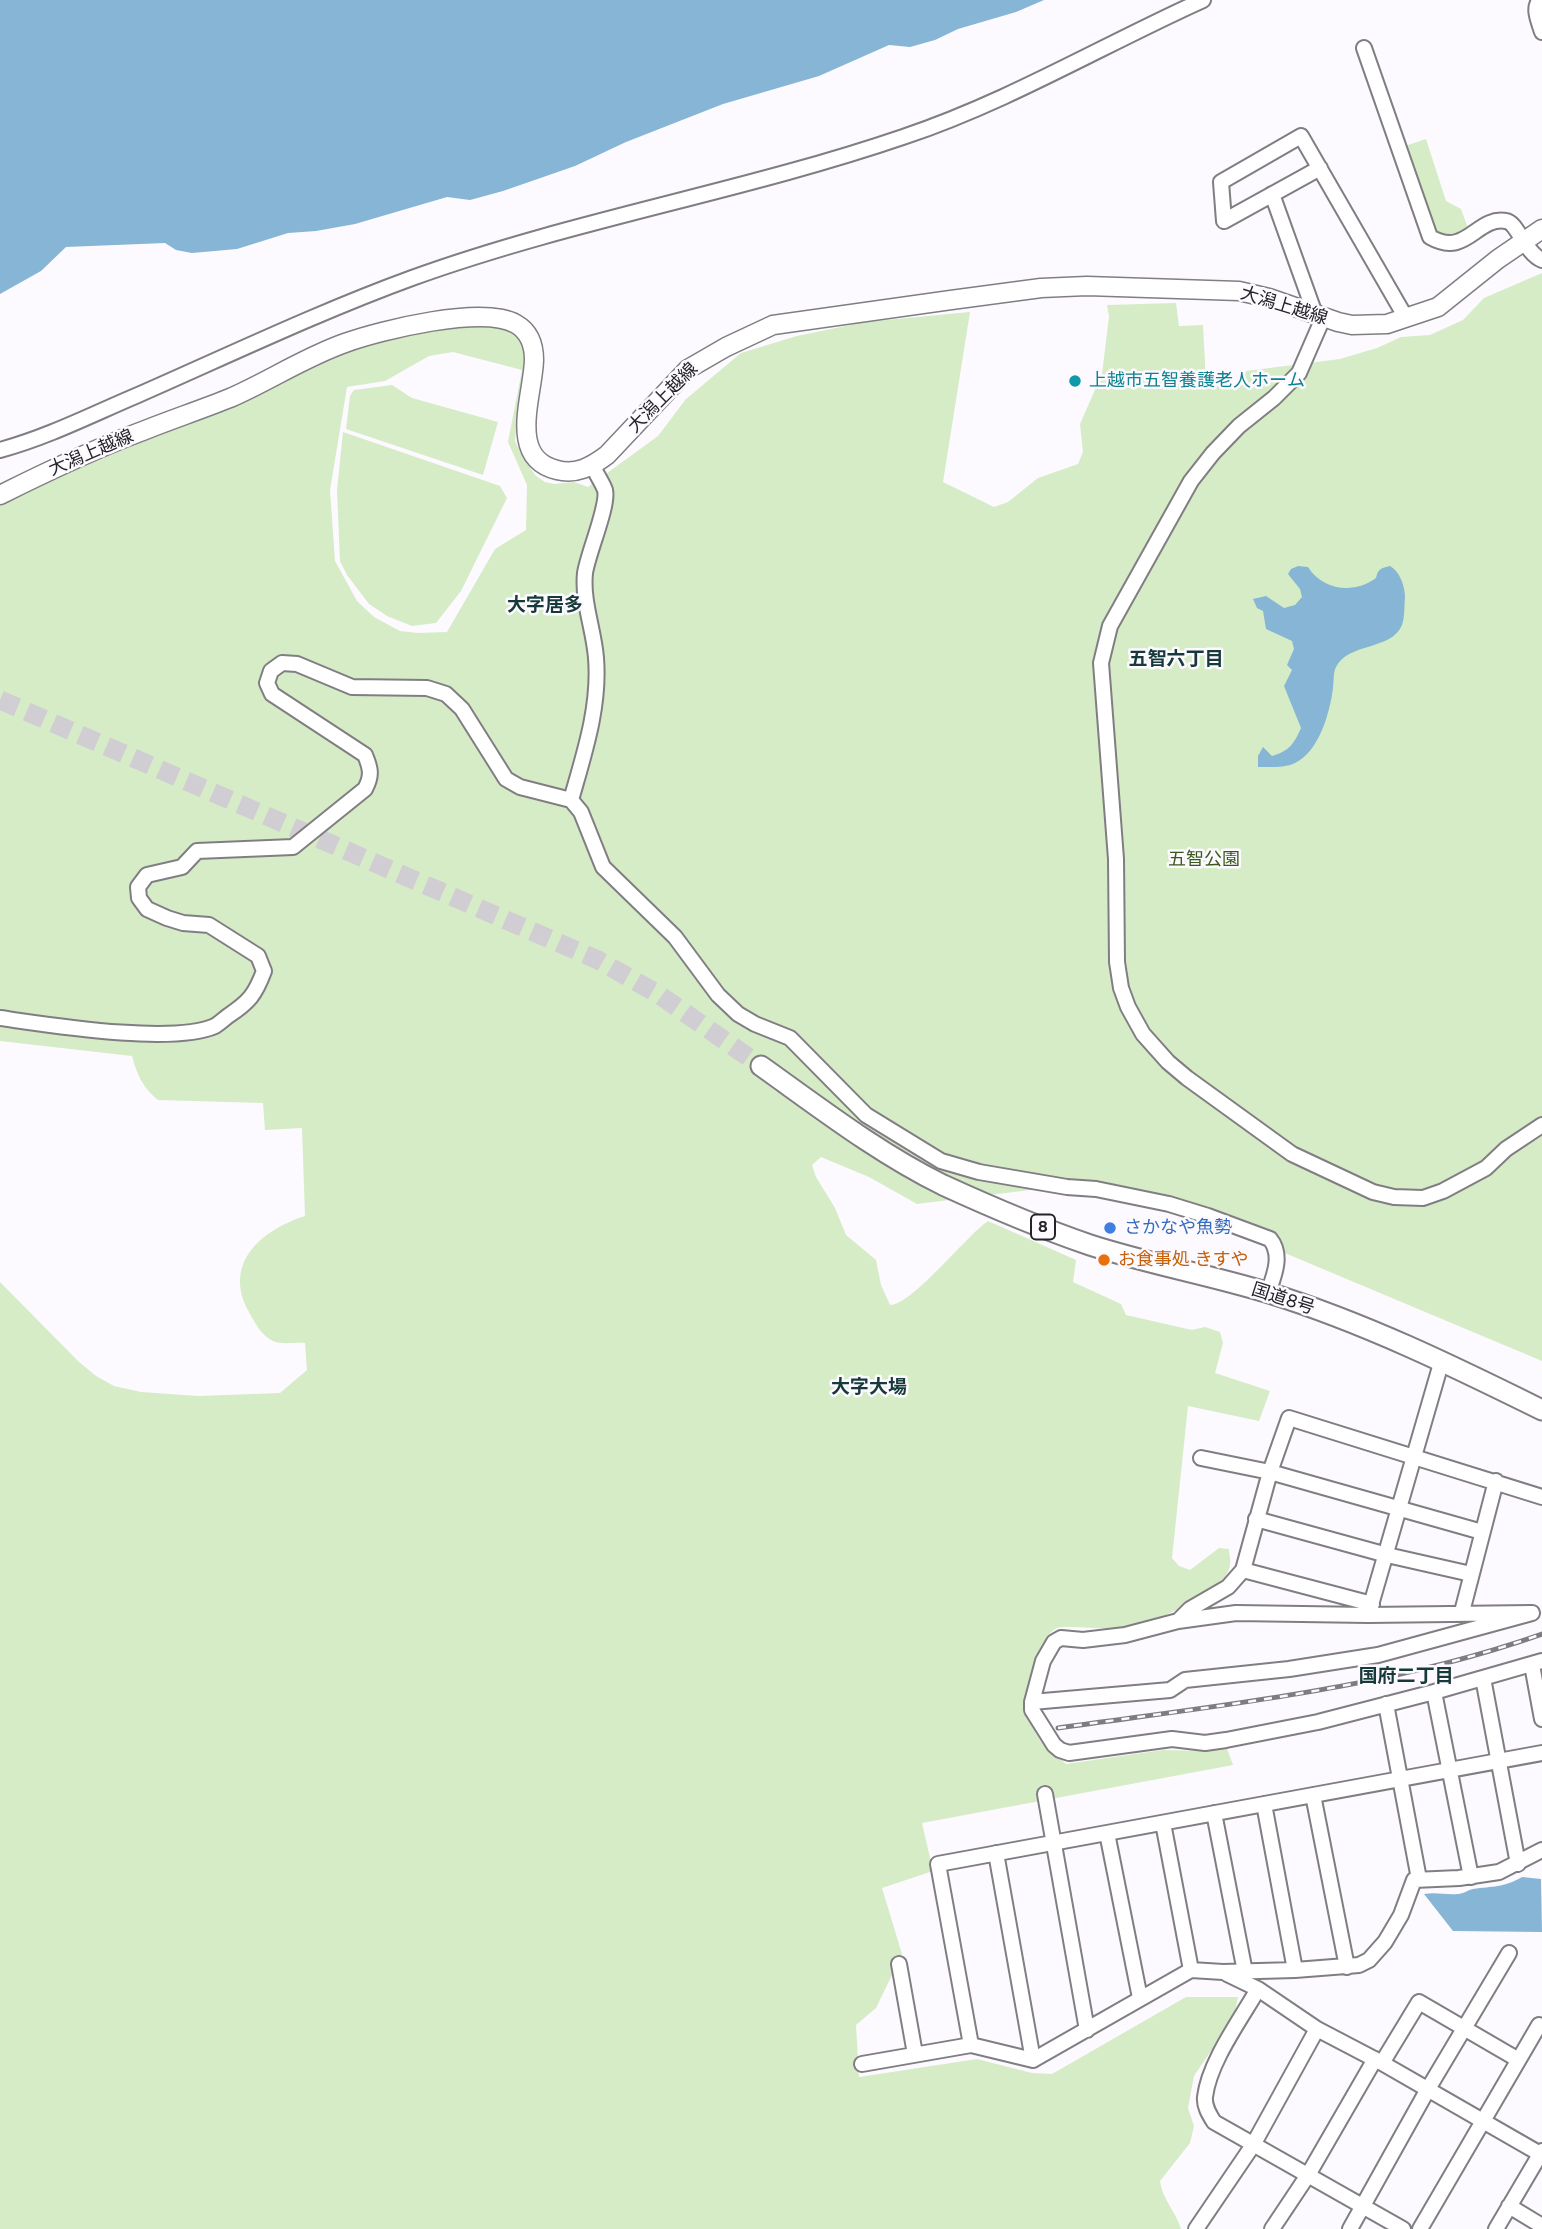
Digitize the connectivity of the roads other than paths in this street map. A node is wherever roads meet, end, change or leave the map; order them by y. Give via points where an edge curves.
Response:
1 (1203, 0) edge
2 (1540, 0) edge
3 (1542, 32) edge
4 (1364, 48) dead end
5 (1320, 168) junction
6 (1272, 194) junction
7 (1542, 229) edge
8 (1522, 241) junction
9 (1542, 260) edge
10 (1319, 316) junction
11 (1406, 318) junction
12 (0, 450) edge
13 (593, 466) junction
14 (0, 495) edge
15 (571, 800) junction
16 (0, 1018) edge
17 (761, 1066) tunnel mouth
18 (1542, 1125) edge
19 (1268, 1293) junction
20 (1441, 1360) junction
21 (1542, 1409) edge
22 (1413, 1457) junction
23 (1200, 1458) dead end
24 (1270, 1472) junction
25 (1496, 1481) junction
26 (1542, 1497) edge
27 (1398, 1509) junction
28 (1256, 1519) junction
29 (1482, 1532) junction
30 (1387, 1555) junction
31 (1243, 1570) junction
32 (1471, 1574) junction
33 (1463, 1608) dead end
34 (1370, 1609) junction
35 (1537, 1613) edge
36 (1178, 1621) junction
37 (1537, 1663) edge
38 (1483, 1678) junction
39 (1434, 1692) junction
40 (1032, 1702) junction
41 (1386, 1703) junction
42 (1542, 1718) edge
43 (1542, 1753) edge
44 (1499, 1761) junction
45 (1449, 1770) junction
46 (1399, 1779) junction
47 (1045, 1794) dead end
48 (1313, 1795) junction
49 (1264, 1804) junction
50 (1214, 1813) junction
51 (1163, 1823) junction
52 (1107, 1833) junction
53 (1053, 1843) junction
54 (1542, 1850) edge
55 (996, 1853) junction
56 (1518, 1864) junction
57 (1471, 1877) junction
58 (1419, 1879) junction
59 (1509, 1953) dead end
60 (899, 1964) dead end
61 (1347, 1966) junction
62 (1191, 1970) junction
63 (1295, 1970) junction
64 (1223, 1972) junction
65 (1245, 1972) junction
66 (1258, 1989) junction
67 (1140, 1998) junction
68 (1542, 2026) edge
69 (1317, 2029) junction
70 (1465, 2029) junction
71 (1087, 2030) junction
72 (971, 2045) junction
73 (915, 2054) junction
74 (1517, 2059) junction
75 (1033, 2060) junction
76 (1378, 2061) junction
77 (862, 2064) dead end
78 (1427, 2089) junction
79 (1482, 2121) junction
80 (1252, 2145) junction
81 (1541, 2153) edge
82 (1308, 2175) junction
83 (1508, 2206) junction
84 (1363, 2208) junction
85 (1542, 2226) edge
86 (1196, 2229) edge
87 (1272, 2229) edge
88 (1350, 2229) edge
89 (1403, 2229) edge
90 (1420, 2229) edge
91 (1496, 2229) edge

1 - 12 street via 1026,87 904,137 416,276
2 - 3 street via 1536,9
4 - 8 street via 1430,237 1455,243 1490,224 1507,221
5 - 6 street
5 - 6 street via 1301,136 1221,182 1224,221
5 - 11 street
6 - 10 street
7 - 8 main road, 大潟上越線
8 - 9 street
8 - 11 main road, 大潟上越線 via 1438,307
10 - 11 main road, 大潟上越線 via 1352,325 1387,324
10 - 13 main road, 大潟上越線 via 1230,290 1087,286 773,325 688,369
10 - 18 street via 1299,373 1239,426 1191,481 1110,626 1101,663 1121,988 1143,1034 1186,1078 1292,1154 1373,1192 1423,1198 1443,1191 1486,1168
13 - 14 main road, 大潟上越線 via 570,472 549,468 535,459 526,439 534,371 531,341 515,323 492,316 469,317 344,344 230,398 87,453
13 - 15 street via 606,492 585,575 596,684 592,723
15 - 16 street via 506,779 462,709 446,694 427,688 352,687 297,664 282,663 271,671 267,683 272,694 365,755 371,768 365,789 293,847 197,851 182,867 147,875 138,887 147,909 183,923 209,925 258,956 264,971 245,1006 217,1025 167,1034
15 - 19 street via 585,818 607,873 675,937 718,995 755,1024 790,1038 866,1115 940,1161 979,1172 1169,1204 1270,1239 1276,1245 1277,1261
17 - 19 highway, 国道8号 / 8 via 863,1138 942,1184 1091,1245
19 - 20 highway, 国道8号 / 8 via 1354,1322
20 - 21 highway, 国道8号 / 8
20 - 22 street
22 - 24 street via 1289,1418
22 - 25 street
22 - 27 street
23 - 24 street
24 - 27 street
24 - 28 street
25 - 26 street
25 - 29 street
27 - 29 street
27 - 30 street
28 - 30 street
28 - 31 street
29 - 32 street
30 - 32 street
30 - 34 street
31 - 34 street
31 - 36 street via 1228,1587
32 - 33 street
34 - 35 street
34 - 36 street
35 - 40 street via 1378,1655 1185,1680 1170,1690
36 - 40 street via 1125,1635 1061,1638 1043,1661
37 - 38 street
37 - 42 street
38 - 39 street
38 - 44 street
39 - 41 street
39 - 45 street
40 - 41 street via 1044,1732 1069,1753 1172,1739 1226,1740
41 - 46 street
43 - 44 street
44 - 45 street
44 - 56 street
45 - 46 street
45 - 57 street
46 - 48 street
46 - 58 street
47 - 53 street
48 - 49 street
48 - 61 street
49 - 50 street
49 - 63 street
50 - 51 street
50 - 65 street
51 - 52 street
51 - 62 street
52 - 53 street
52 - 67 street
53 - 55 street
53 - 71 street
54 - 56 street
55 - 72 street via 938,1864
55 - 75 street
56 - 57 street
57 - 58 street
58 - 61 street via 1411,1884 1401,1915 1377,1952 1359,1965
59 - 70 street
60 - 73 street
61 - 63 street
62 - 64 street
62 - 67 street
63 - 65 street
64 - 65 street
64 - 66 street
66 - 69 street
66 - 80 street via 1214,2067 1205,2097 1214,2122
67 - 71 street
68 - 74 street
69 - 76 street
69 - 80 street
70 - 74 street
70 - 76 street via 1419,2002
70 - 78 street
71 - 75 street
72 - 73 street
72 - 75 street
73 - 77 street
74 - 79 street
76 - 78 street
76 - 82 street
78 - 79 street
78 - 84 street
79 - 81 street
79 - 90 street
80 - 82 street
80 - 86 street
81 - 83 street
82 - 84 street
82 - 87 street
83 - 85 street
83 - 91 street
84 - 88 street
84 - 89 street

